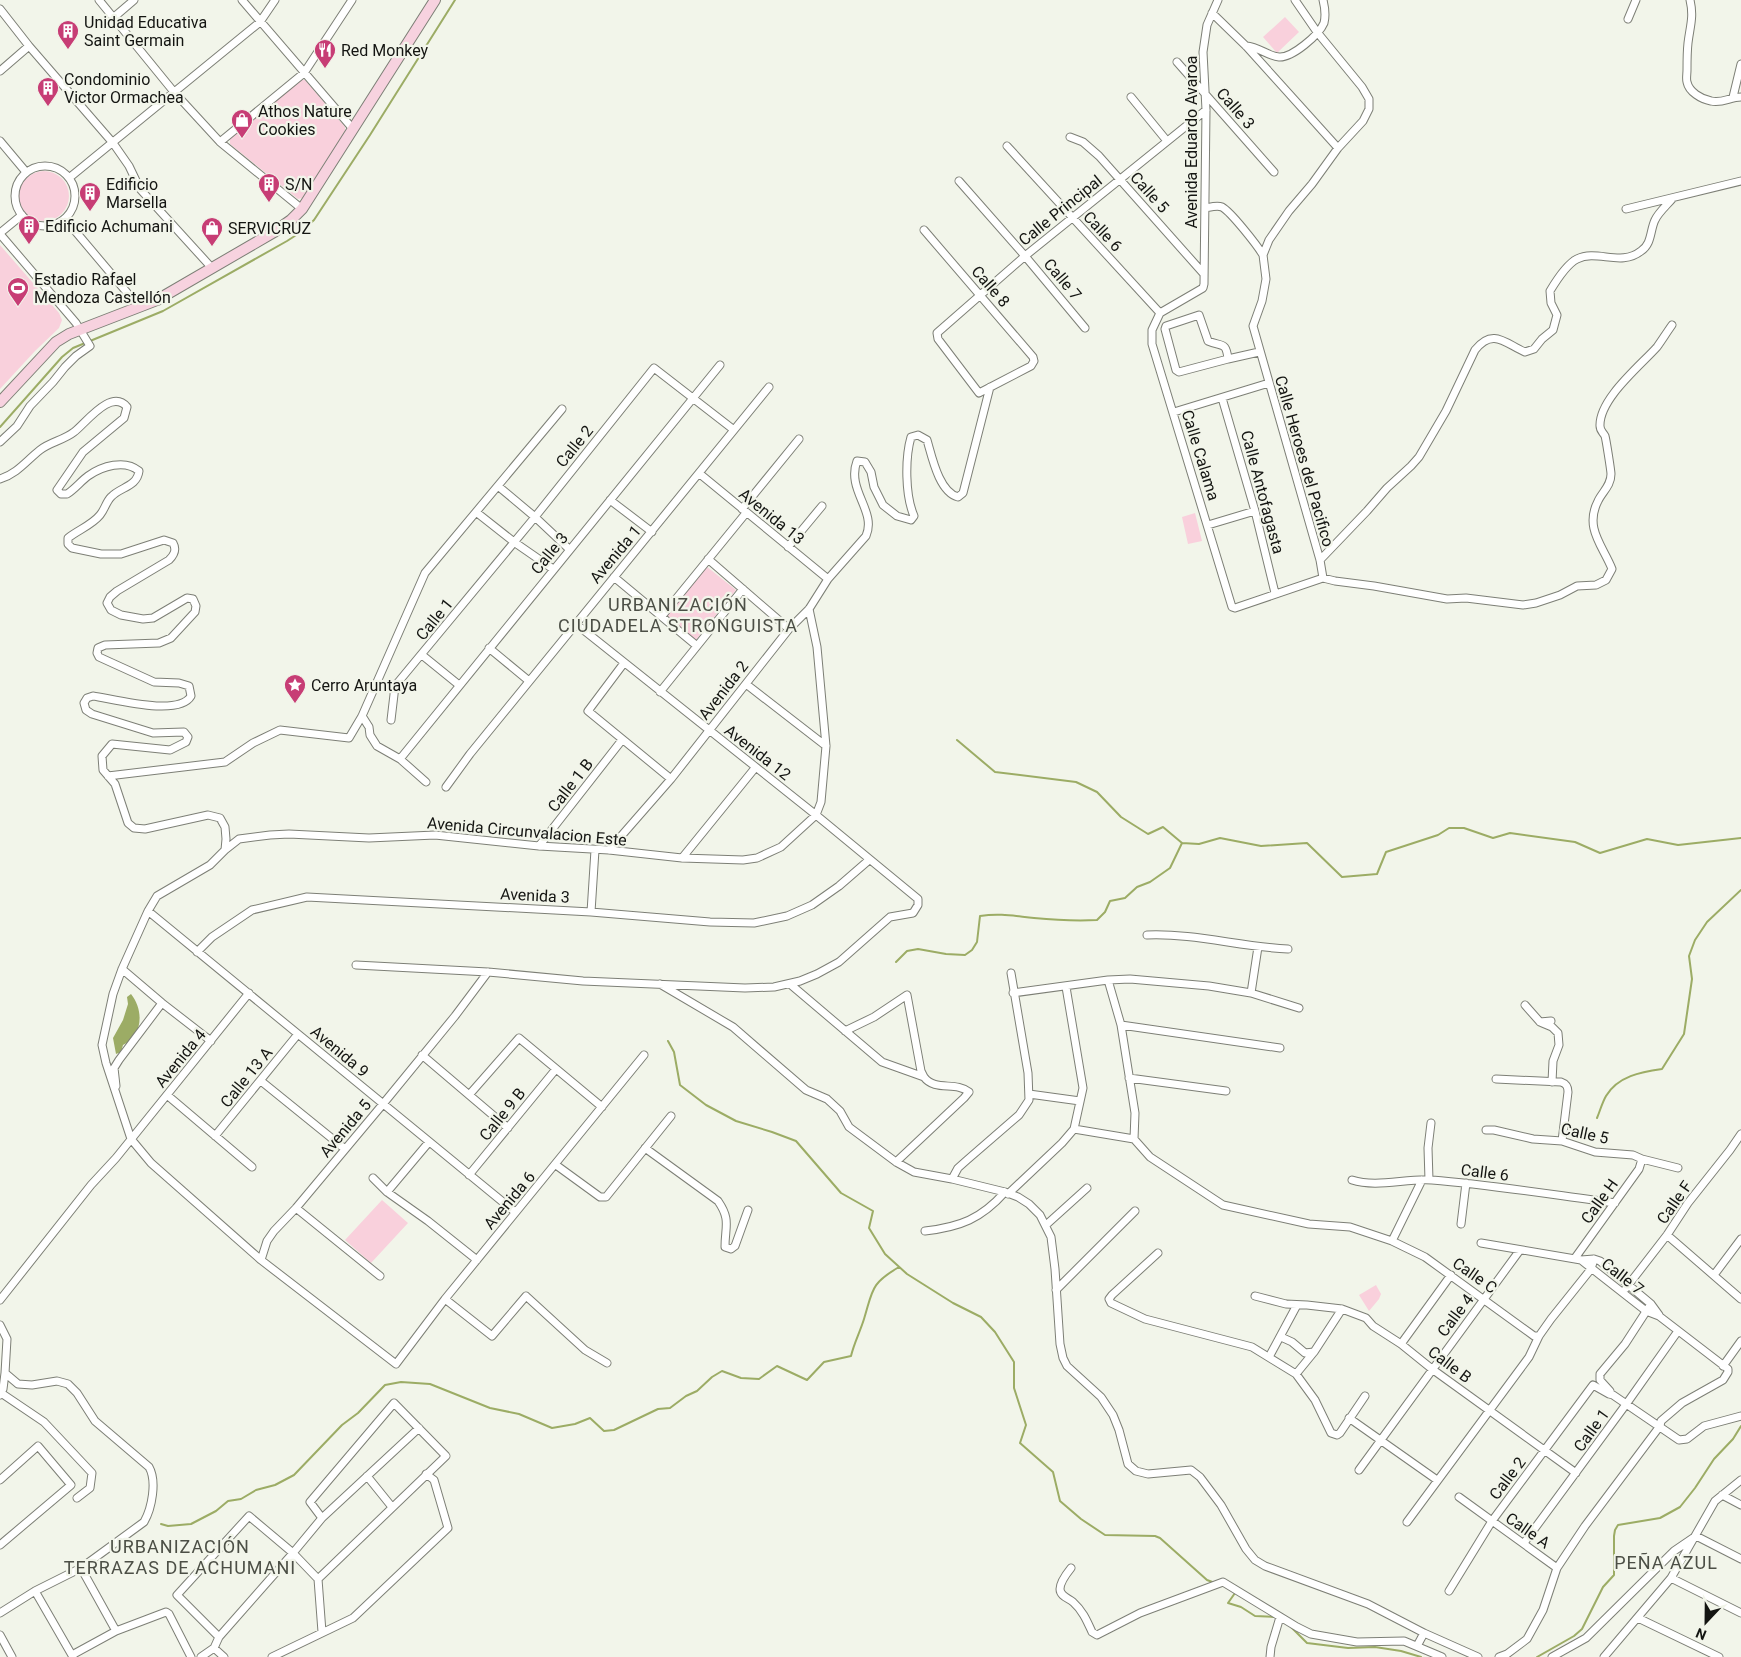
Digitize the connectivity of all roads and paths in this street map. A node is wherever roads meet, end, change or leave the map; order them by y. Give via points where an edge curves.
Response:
1 (99, 0) edge
2 (134, 0) edge
3 (242, 0) edge
4 (275, 0) edge
5 (352, 0) edge
6 (435, 0) edge
7 (1218, 0) edge
8 (1295, 0) edge
9 (1323, 0) edge
10 (1636, 0) edge
11 (1690, 0) edge
12 (0, 9) edge
13 (1212, 12) junction
14 (113, 18) junction
15 (1628, 19) dead end
16 (260, 22) junction
17 (1317, 32) junction
18 (29, 46) junction
19 (1246, 46) junction
20 (1177, 62) dead end
21 (1741, 64) edge
22 (0, 71) edge
23 (304, 73) junction
24 (174, 92) junction
25 (1206, 94) junction
26 (1131, 97) dead end
27 (1733, 97) junction
28 (1741, 97) edge
29 (1206, 110) junction
30 (353, 129) junction
31 (1070, 137) dead end
32 (0, 141) edge
33 (1167, 141) junction
34 (220, 142) junction
35 (113, 143) junction
36 (1007, 146) dead end
37 (1338, 148) junction
38 (26, 172) junction
39 (1274, 172) dead end
40 (69, 178) junction
41 (1120, 180) junction
42 (959, 181) dead end
43 (1741, 181) edge
44 (1672, 199) junction
45 (302, 208) junction
46 (1206, 208) junction
47 (1626, 209) dead end
48 (22, 215) junction
49 (1073, 218) junction
50 (65, 219) junction
51 (924, 230) dead end
52 (0, 234) edge
53 (1264, 255) junction
54 (1025, 256) junction
55 (211, 267) junction
56 (1203, 273) junction
57 (980, 294) junction
58 (136, 308) junction
59 (1160, 313) junction
60 (1672, 325) dead end
61 (1085, 328) dead end
62 (82, 332) junction
63 (1259, 350) junction
64 (1228, 355) junction
65 (720, 365) dead end
66 (1269, 383) junction
67 (770, 387) dead end
68 (990, 388) junction
69 (693, 398) junction
70 (1222, 398) junction
71 (0, 402) edge
72 (562, 409) dead end
73 (1174, 412) junction
74 (734, 430) junction
75 (799, 439) dead end
76 (0, 442) edge
77 (700, 474) junction
78 (0, 479) edge
79 (498, 486) junction
80 (610, 500) junction
81 (822, 506) dead end
82 (744, 511) junction
83 (1255, 511) junction
84 (476, 512) junction
85 (535, 517) junction
86 (1208, 525) junction
87 (652, 532) junction
88 (514, 542) junction
89 (788, 547) junction
90 (569, 549) junction
91 (708, 559) junction
92 (1320, 560) junction
93 (553, 569) junction
94 (614, 577) junction
95 (1323, 578) junction
96 (828, 579) junction
97 (743, 589) junction
98 (1275, 593) junction
99 (809, 609) junction
100 (662, 616) junction
101 (576, 624) junction
102 (789, 629) junction
103 (697, 646) junction
104 (489, 648) junction
105 (422, 655) junction
106 (624, 662) junction
107 (529, 681) junction
108 (746, 684) junction
109 (460, 685) junction
110 (660, 692) junction
111 (362, 716) junction
112 (391, 720) dead end
113 (709, 731) junction
114 (622, 740) junction
115 (826, 746) junction
116 (400, 759) junction
117 (755, 768) junction
118 (108, 776) junction
119 (671, 779) junction
120 (426, 782) dead end
121 (446, 787) dead end
122 (816, 815) junction
123 (539, 846) junction
124 (225, 850) junction
125 (595, 850) junction
126 (609, 850) junction
127 (682, 858) junction
128 (869, 860) junction
129 (148, 911) junction
130 (591, 912) junction
131 (1147, 935) dead end
132 (1258, 947) junction
133 (1288, 949) dead end
134 (197, 952) junction
135 (356, 966) dead end
136 (122, 969) junction
137 (488, 972) junction
138 (1011, 973) dead end
139 (1108, 980) junction
140 (660, 984) junction
141 (790, 984) junction
142 (1066, 986) junction
143 (249, 993) junction
144 (1013, 993) junction
145 (1251, 993) junction
146 (162, 1003) junction
147 (1525, 1005) dead end
148 (1299, 1008) dead end
149 (1551, 1020) dead end
150 (1540, 1022) junction
151 (1121, 1025) junction
152 (845, 1031) junction
153 (298, 1034) junction
154 (211, 1041) junction
155 (1280, 1048) dead end
156 (422, 1055) junction
157 (644, 1055) dead end
158 (556, 1069) junction
159 (924, 1077) junction
160 (1129, 1078) junction
161 (1496, 1079) dead end
162 (261, 1081) junction
163 (1552, 1082) junction
164 (1226, 1091) dead end
165 (1029, 1094) junction
166 (469, 1095) junction
167 (167, 1096) junction
168 (117, 1098) junction
169 (1080, 1102) junction
170 (383, 1104) junction
171 (602, 1107) junction
172 (671, 1116) dead end
173 (1431, 1123) dead end
174 (508, 1128) junction
175 (1074, 1128) junction
176 (1486, 1130) dead end
177 (1741, 1134) edge
178 (215, 1136) junction
179 (131, 1139) junction
180 (1134, 1139) junction
181 (1562, 1141) junction
182 (429, 1142) junction
183 (645, 1148) junction
184 (345, 1149) junction
185 (1642, 1159) junction
186 (896, 1162) junction
187 (556, 1165) junction
188 (252, 1167) dead end
189 (1678, 1168) dead end
190 (470, 1175) junction
191 (373, 1178) dead end
192 (952, 1179) junction
193 (1352, 1180) dead end
194 (1425, 1180) junction
195 (1466, 1183) junction
196 (1087, 1188) dead end
197 (387, 1192) junction
198 (1007, 1193) junction
199 (1615, 1203) junction
200 (296, 1208) junction
201 (748, 1210) dead end
202 (1135, 1211) dead end
203 (515, 1212) junction
204 (1461, 1224) dead end
205 (1046, 1225) junction
206 (925, 1232) dead end
207 (1667, 1235) junction
208 (1741, 1239) edge
209 (1392, 1241) junction
210 (1481, 1243) dead end
211 (1520, 1250) junction
212 (1158, 1253) dead end
213 (1578, 1259) junction
214 (1594, 1259) junction
215 (261, 1260) junction
216 (477, 1260) junction
217 (1591, 1269) junction
218 (1450, 1275) junction
219 (1714, 1275) junction
220 (380, 1276) dead end
221 (1629, 1285) junction
222 (1056, 1290) junction
223 (1623, 1293) junction
224 (1255, 1296) dead end
225 (1484, 1298) junction
226 (445, 1299) junction
227 (1741, 1299) edge
228 (0, 1300) edge
229 (1651, 1304) junction
230 (1296, 1305) junction
231 (1342, 1309) junction
232 (1646, 1311) junction
233 (1659, 1316) junction
234 (0, 1325) edge
235 (1678, 1331) junction
236 (1539, 1336) junction
237 (1280, 1337) junction
238 (1741, 1340) edge
239 (1401, 1344) junction
240 (1314, 1352) junction
241 (1269, 1357) junction
242 (607, 1363) dead end
243 (1723, 1366) junction
244 (1432, 1369) junction
245 (5, 1373) junction
246 (1296, 1374) junction
247 (1, 1394) edge
248 (1614, 1395) junction
249 (1365, 1396) dead end
250 (1627, 1404) junction
251 (1489, 1410) junction
252 (1741, 1416) edge
253 (1349, 1418) junction
254 (1660, 1426) junction
255 (419, 1428) junction
256 (1381, 1440) junction
257 (1544, 1450) junction
258 (1359, 1470) dead end
259 (1576, 1473) junction
260 (426, 1474) junction
261 (367, 1476) junction
262 (0, 1480) edge
263 (1437, 1480) junction
264 (1741, 1480) edge
265 (1722, 1495) junction
266 (1460, 1497) dead end
267 (77, 1498) dead end
268 (1741, 1505) edge
269 (392, 1507) junction
270 (322, 1518) junction
271 (1492, 1521) junction
272 (1407, 1522) dead end
273 (1696, 1536) junction
274 (1524, 1544) junction
275 (0, 1545) edge
276 (294, 1553) junction
277 (1741, 1558) edge
278 (81, 1568) junction
279 (1071, 1568) dead end
280 (1557, 1568) junction
281 (1671, 1578) junction
282 (318, 1579) junction
283 (35, 1591) junction
284 (1448, 1591) dead end
285 (0, 1613) edge
286 (1741, 1614) edge
287 (1280, 1617) junction
288 (1638, 1618) junction
289 (116, 1632) junction
290 (322, 1632) junction
291 (0, 1635) edge
292 (219, 1636) junction
293 (1420, 1640) junction
294 (214, 1648) junction
295 (72, 1656) edge
296 (1607, 1656) edge
297 (12, 1657) edge
298 (191, 1657) edge
299 (201, 1657) edge
300 (224, 1657) edge
301 (272, 1657) edge
302 (1270, 1657) edge
303 (1442, 1657) edge
304 (1478, 1657) edge
305 (1499, 1657) edge
306 (1552, 1657) edge
307 (1719, 1657) edge

1 - 14 street
2 - 14 street
3 - 16 street
4 - 16 street
5 - 23 street
6 - 30 street
7 - 13 street, Avenida Eduardo Avaroa
8 - 17 street
9 - 17 street via 1326,12 1323,26
10 - 15 street
11 - 27 street via 1692,23 1687,82 1693,92 1711,101 1722,102
12 - 18 street
13 - 19 street
13 - 25 street, Avenida Eduardo Avaroa via 1204,38
14 - 24 street
16 - 23 street
16 - 24 street
17 - 19 street via 1285,57 1275,57 1254,46
17 - 37 street via 1369,99 1369,109 1362,122
18 - 22 street
18 - 35 street
19 - 37 street
20 - 25 street, Calle 3
21 - 27 street
23 - 30 street
23 - 34 street
24 - 34 street
24 - 35 street
25 - 29 street, Avenida Eduardo Avaroa
25 - 39 street, Calle 3
26 - 33 street
27 - 28 street
29 - 33 street, Calle Principal
29 - 46 street, Avenida Eduardo Avaroa
30 - 45 street
31 - 41 street, Calle 5 via 1089,147
32 - 38 street
33 - 41 street, Calle Principal
34 - 45 street
35 - 40 street
35 - 55 street via 140,189
36 - 49 street, Calle 6
37 - 53 street via 1289,211 1269,240
38 - 40 street via 34,167 53,167
38 - 48 street via 15,188 14,197
40 - 50 street via 75,195
41 - 49 street, Calle Principal
41 - 56 street, Calle 5
42 - 54 street, Calle 7
43 - 44 street
44 - 47 street
44 - 92 street via 1655,220 1650,240 1642,251 1628,258 1593,255 1572,262 1550,291 1557,315 1554,330 1534,349 1525,352 1498,339 1487,338 1480,343 1446,411 1412,466
45 - 55 street via 284,226
46 - 53 street via 1222,207
46 - 56 street, Avenida Eduardo Avaroa
48 - 50 street via 28,221 46,226
48 - 52 street
49 - 54 street, Calle Principal
49 - 59 street, Calle 6
50 - 58 street via 135,302
51 - 57 street, Calle 8
52 - 62 street
53 - 63 street, Calle Heroes del Pacifico via 1266,279 1262,301 1253,322
54 - 57 street, Calle Principal
54 - 61 street, Calle 7
55 - 58 street via 157,300
56 - 59 street via 1203,288
57 - 68 street, Calle 8 via 1034,361 1031,366
57 - 68 street, Calle Principal via 937,336 979,393
58 - 62 street
59 - 73 street, Calle Calama via 1152,330 1152,344
60 - 95 street via 1608,402 1600,420 1611,474 1608,487 1593,511 1593,524 1594,537 1612,569 1606,580 1596,585 1577,586 1560,595 1523,605 1466,598 1447,600
62 - 71 street via 56,342
62 - 76 street via 90,346 65,367
63 - 64 street
63 - 66 street, Calle Heroes del Pacifico
64 - 64 street via 1225,346 1208,341 1199,315 1166,326 1179,372
65 - 69 street, Calle 3
66 - 70 street
66 - 92 street, Calle Heroes del Pacifico
67 - 74 street, Avenida 1
68 - 96 street, Avenida 2 via 963,493 958,497 951,496 939,478 927,440 918,435 911,437 908,464 914,516 911,520 897,516 883,505 871,472 865,462 857,461 854,479 870,527 866,536
69 - 74 street
69 - 80 street, Calle 3
69 - 85 street, Calle 2 via 654,368
70 - 73 street
70 - 83 street, Calle Antofagasta
72 - 79 street
73 - 86 street, Calle Calama
74 - 77 street, Avenida 1
75 - 82 street
77 - 82 street, Avenida 13
77 - 87 street, Avenida 1
78 - 118 street via 11,475 41,449 74,433 108,404 118,401 127,407 124,418 83,452 57,490 67,494 88,476 112,465 133,466 139,472 138,477 133,484 111,497 92,523 68,538 68,544 72,548 101,554 121,554 164,540 173,543 174,555 169,560 117,591 107,603 111,610 121,615 143,619 154,618 187,598 193,599 196,606 195,612 171,638 159,643 98,648 99,657 154,682 189,686 191,696 176,706 147,705 94,696 87,698 84,703 86,710 92,714 153,733 184,732 188,737 186,742 170,750 112,744 102,756 103,770
79 - 84 street
79 - 85 street
80 - 87 street
80 - 90 street, Calle 3
81 - 89 street
82 - 89 street, Avenida 13
82 - 91 street
83 - 86 street
83 - 98 street, Calle Antofagasta
84 - 88 street
84 - 111 street via 425,573
85 - 88 street, Calle 2
85 - 90 street
86 - 98 street, Calle Calama via 1232,607
87 - 94 street, Avenida 1
88 - 93 street
88 - 105 street, Calle 1
89 - 96 street, Avenida 13
90 - 93 street, Calle 3
91 - 97 street
91 - 100 street
92 - 95 street, Calle Heroes del Pacifico
93 - 104 street, Calle 3
94 - 100 street
94 - 101 street, Avenida 1
95 - 98 street
96 - 99 street, Avenida 2
97 - 102 street
97 - 103 street
99 - 102 street, Avenida 2
99 - 115 street via 817,647
100 - 103 street
101 - 106 street, Avenida 12
101 - 107 street, Avenida 1
102 - 108 street, Avenida 2
103 - 110 street
104 - 107 street
104 - 109 street, Calle 3
105 - 109 street
105 - 112 street, Calle 1 via 395,686
106 - 110 street, Avenida 12
106 - 114 street via 588,711
107 - 121 street, Avenida 1
108 - 113 street, Avenida 2
108 - 115 street
109 - 116 street, Calle 3
110 - 113 street, Avenida 12
111 - 116 street via 377,746
111 - 118 street via 349,738 280,730 254,742 225,762
113 - 117 street, Avenida 12
113 - 119 street, Avenida 2
114 - 119 street
114 - 123 street, Calle 1 B
115 - 122 street via 821,802
116 - 120 street
117 - 122 street, Avenida 12
117 - 127 street
118 - 124 street via 115,784 128,823 134,828 145,829 208,816 220,818 225,827
119 - 126 street, Avenida 2
122 - 127 street, Avenida Circunvalacion Este via 781,848 757,858
122 - 128 street, Avenida 12
123 - 124 street, Avenida Circunvalacion Este via 434,835 369,838 289,834 239,839
123 - 125 street, Avenida Circunvalacion Este
124 - 129 street, Avenida Circunvalacion Este via 210,866 157,896
125 - 126 street, Avenida Circunvalacion Este
125 - 130 street
126 - 127 street, Avenida Circunvalacion Este
128 - 130 street, Avenida 3 via 812,904 787,916 754,923
128 - 141 street, Avenida 12 via 918,899 913,913 890,917 839,962
129 - 134 street, Avenida 9
129 - 136 street, Avenida Circunvalacion Este
130 - 134 street, Avenida 3 via 307,897 252,910 212,937
131 - 132 street via 1168,934
132 - 133 street
132 - 145 street
134 - 143 street, Avenida 9
135 - 137 street
136 - 146 street
136 - 168 street, Avenida Circunvalacion Este via 102,1045
137 - 140 street
137 - 156 street, Avenida 5
138 - 144 street
139 - 142 street
139 - 145 street via 1209,986
139 - 151 street
140 - 141 street via 744,988
140 - 186 street via 733,1027 806,1090 827,1099 840,1110 849,1127
141 - 152 street
142 - 144 street
142 - 169 street via 1083,1088
143 - 153 street, Avenida 9
143 - 154 street, Avenida 4
144 - 165 street
145 - 148 street
146 - 154 street
146 - 168 street via 114,1068
147 - 150 street
149 - 150 street
150 - 163 street via 1558,1033
151 - 155 street
151 - 160 street
152 - 159 street via 882,1062
152 - 159 street via 907,995
153 - 162 street, Calle 13 A
153 - 170 street, Avenida 9
154 - 167 street, Avenida 4
156 - 166 street
156 - 170 street, Avenida 5
157 - 171 street, Avenida 6
158 - 166 street via 519,1038
158 - 171 street
158 - 174 street, Calle 9 B
159 - 186 street via 933,1084 964,1088 969,1092
160 - 164 street
160 - 180 street via 1135,1113
161 - 163 street
162 - 178 street, Calle 13 A
162 - 184 street
163 - 181 street via 1564,1083 1568,1088
165 - 169 street
165 - 192 street via 1026,1108 1020,1116 958,1168
166 - 174 street
167 - 178 street
167 - 179 street, Avenida 4
168 - 179 street
169 - 175 street
170 - 182 street, Avenida 9
170 - 184 street, Avenida 5
171 - 187 street, Avenida 6
172 - 183 street
173 - 194 street
174 - 190 street, Calle 9 B
175 - 180 street
175 - 198 street
176 - 181 street, Calle 5
177 - 207 street, Calle F
178 - 188 street
179 - 215 street via 151,1164
179 - 228 street, Avenida 4 via 90,1185
180 - 209 street, Calle C via 1150,1157 1223,1205 1309,1224 1350,1227
181 - 185 street, Calle 5 via 1587,1150 1634,1154
182 - 190 street, Avenida 9
182 - 197 street
183 - 187 street via 606,1197 600,1198
183 - 201 street via 718,1201 727,1220 724,1247 727,1249 735,1246
184 - 200 street, Avenida 5
185 - 189 street, Calle 5
185 - 199 street, Calle H via 1639,1169
186 - 192 street via 914,1172
187 - 203 street, Avenida 6
190 - 203 street, Avenida 9
191 - 197 street
192 - 198 street
193 - 194 street, Calle 6 via 1370,1183
194 - 195 street, Calle 6
194 - 209 street
195 - 199 street, Calle 6
195 - 204 street
196 - 205 street
197 - 216 street
198 - 205 street via 1029,1204
198 - 206 street via 970,1221
199 - 213 street, Calle H
200 - 215 street, Avenida 5 via 267,1241
200 - 220 street
202 - 222 street
203 - 216 street, Avenida 6
205 - 222 street via 1051,1237
207 - 219 street
207 - 221 street, Calle F
208 - 219 street
209 - 218 street, Calle C via 1425,1257
210 - 211 street
211 - 213 street
211 - 225 street, Calle 4
212 - 241 street via 1112,1295 1109,1299 1112,1303 1145,1319 1252,1347
213 - 214 street, Calle 7
213 - 217 street, Calle 7
214 - 217 street
214 - 221 street, Calle 7
215 - 226 street, Avenida 6 via 396,1364
216 - 226 street, Avenida 6
217 - 223 street, Calle 7
217 - 236 street
218 - 225 street, Calle C
218 - 239 street
219 - 227 street
221 - 223 street, Calle F
221 - 229 street, Calle 7
222 - 293 street via 1063,1358 1067,1366 1101,1397 1113,1415 1128,1464 1136,1471 1148,1474 1191,1470 1221,1505 1255,1560 1368,1604
223 - 232 street, Calle 7
224 - 230 street, Calle B
225 - 236 street, Calle C via 1534,1336
225 - 244 street, Calle 4
226 - 242 street via 492,1336 526,1296 585,1350
229 - 232 street
229 - 233 street, Calle 7
230 - 231 street, Calle B
230 - 237 street
231 - 239 street, Calle B via 1366,1318
231 - 240 street
232 - 233 street, Calle 7
232 - 248 street via 1600,1374 1602,1383
233 - 235 street, Calle 7
234 - 245 street via 7,1339
235 - 243 street, Calle 7
235 - 250 street, Calle 1
236 - 251 street via 1529,1357
237 - 240 street via 1305,1352
237 - 241 street
238 - 243 street
239 - 244 street, Calle B
240 - 246 street
241 - 246 street
243 - 254 street via 1728,1372 1723,1380 1682,1403 1661,1421
244 - 251 street, Calle B
244 - 256 street, Calle 4
245 - 247 street
245 - 278 street via 18,1384 57,1381 68,1384 94,1421 149,1467 152,1474 151,1496 144,1522
246 - 253 street via 1315,1400 1332,1434 1338,1434
247 - 267 street via 44,1422 92,1474 90,1488
248 - 250 street
248 - 257 street, Calle 2 via 1593,1385
249 - 253 street
250 - 254 street
250 - 259 street, Calle 1
251 - 257 street, Calle B
251 - 263 street
252 - 254 street via 1704,1426 1683,1441
253 - 256 street
254 - 280 street
255 - 260 street via 446,1456
255 - 261 street
255 - 270 street via 394,1403 310,1502
256 - 258 street, Calle 4
256 - 263 street
257 - 259 street, Calle B
257 - 271 street, Calle 2
259 - 274 street, Calle 1
260 - 269 street
260 - 290 street via 434,1480 448,1528 353,1618
261 - 269 street
261 - 270 street
262 - 275 street via 38,1446 71,1485
263 - 272 street
264 - 265 street
265 - 268 street
265 - 273 street
266 - 271 street, Calle A
269 - 282 street
270 - 276 street
271 - 274 street, Calle A
271 - 284 street, Calle 2
273 - 277 street
273 - 281 street
273 - 306 street via 1674,1551 1586,1638
274 - 280 street, Calle A
276 - 282 street
276 - 292 street
276 - 292 street via 249,1516 177,1595
278 - 283 street
278 - 289 street
279 - 287 street via 1060,1590 1097,1635 1140,1613 1223,1582
280 - 305 street via 1543,1610 1527,1639
281 - 286 street
281 - 288 street
282 - 290 street
283 - 285 street
283 - 295 street
287 - 293 street via 1304,1631 1357,1642
287 - 302 street
288 - 296 street
288 - 307 street
289 - 295 street
289 - 298 street via 166,1612
290 - 301 street
291 - 297 street
292 - 294 street
293 - 303 street
293 - 304 street
294 - 299 street
294 - 300 street

